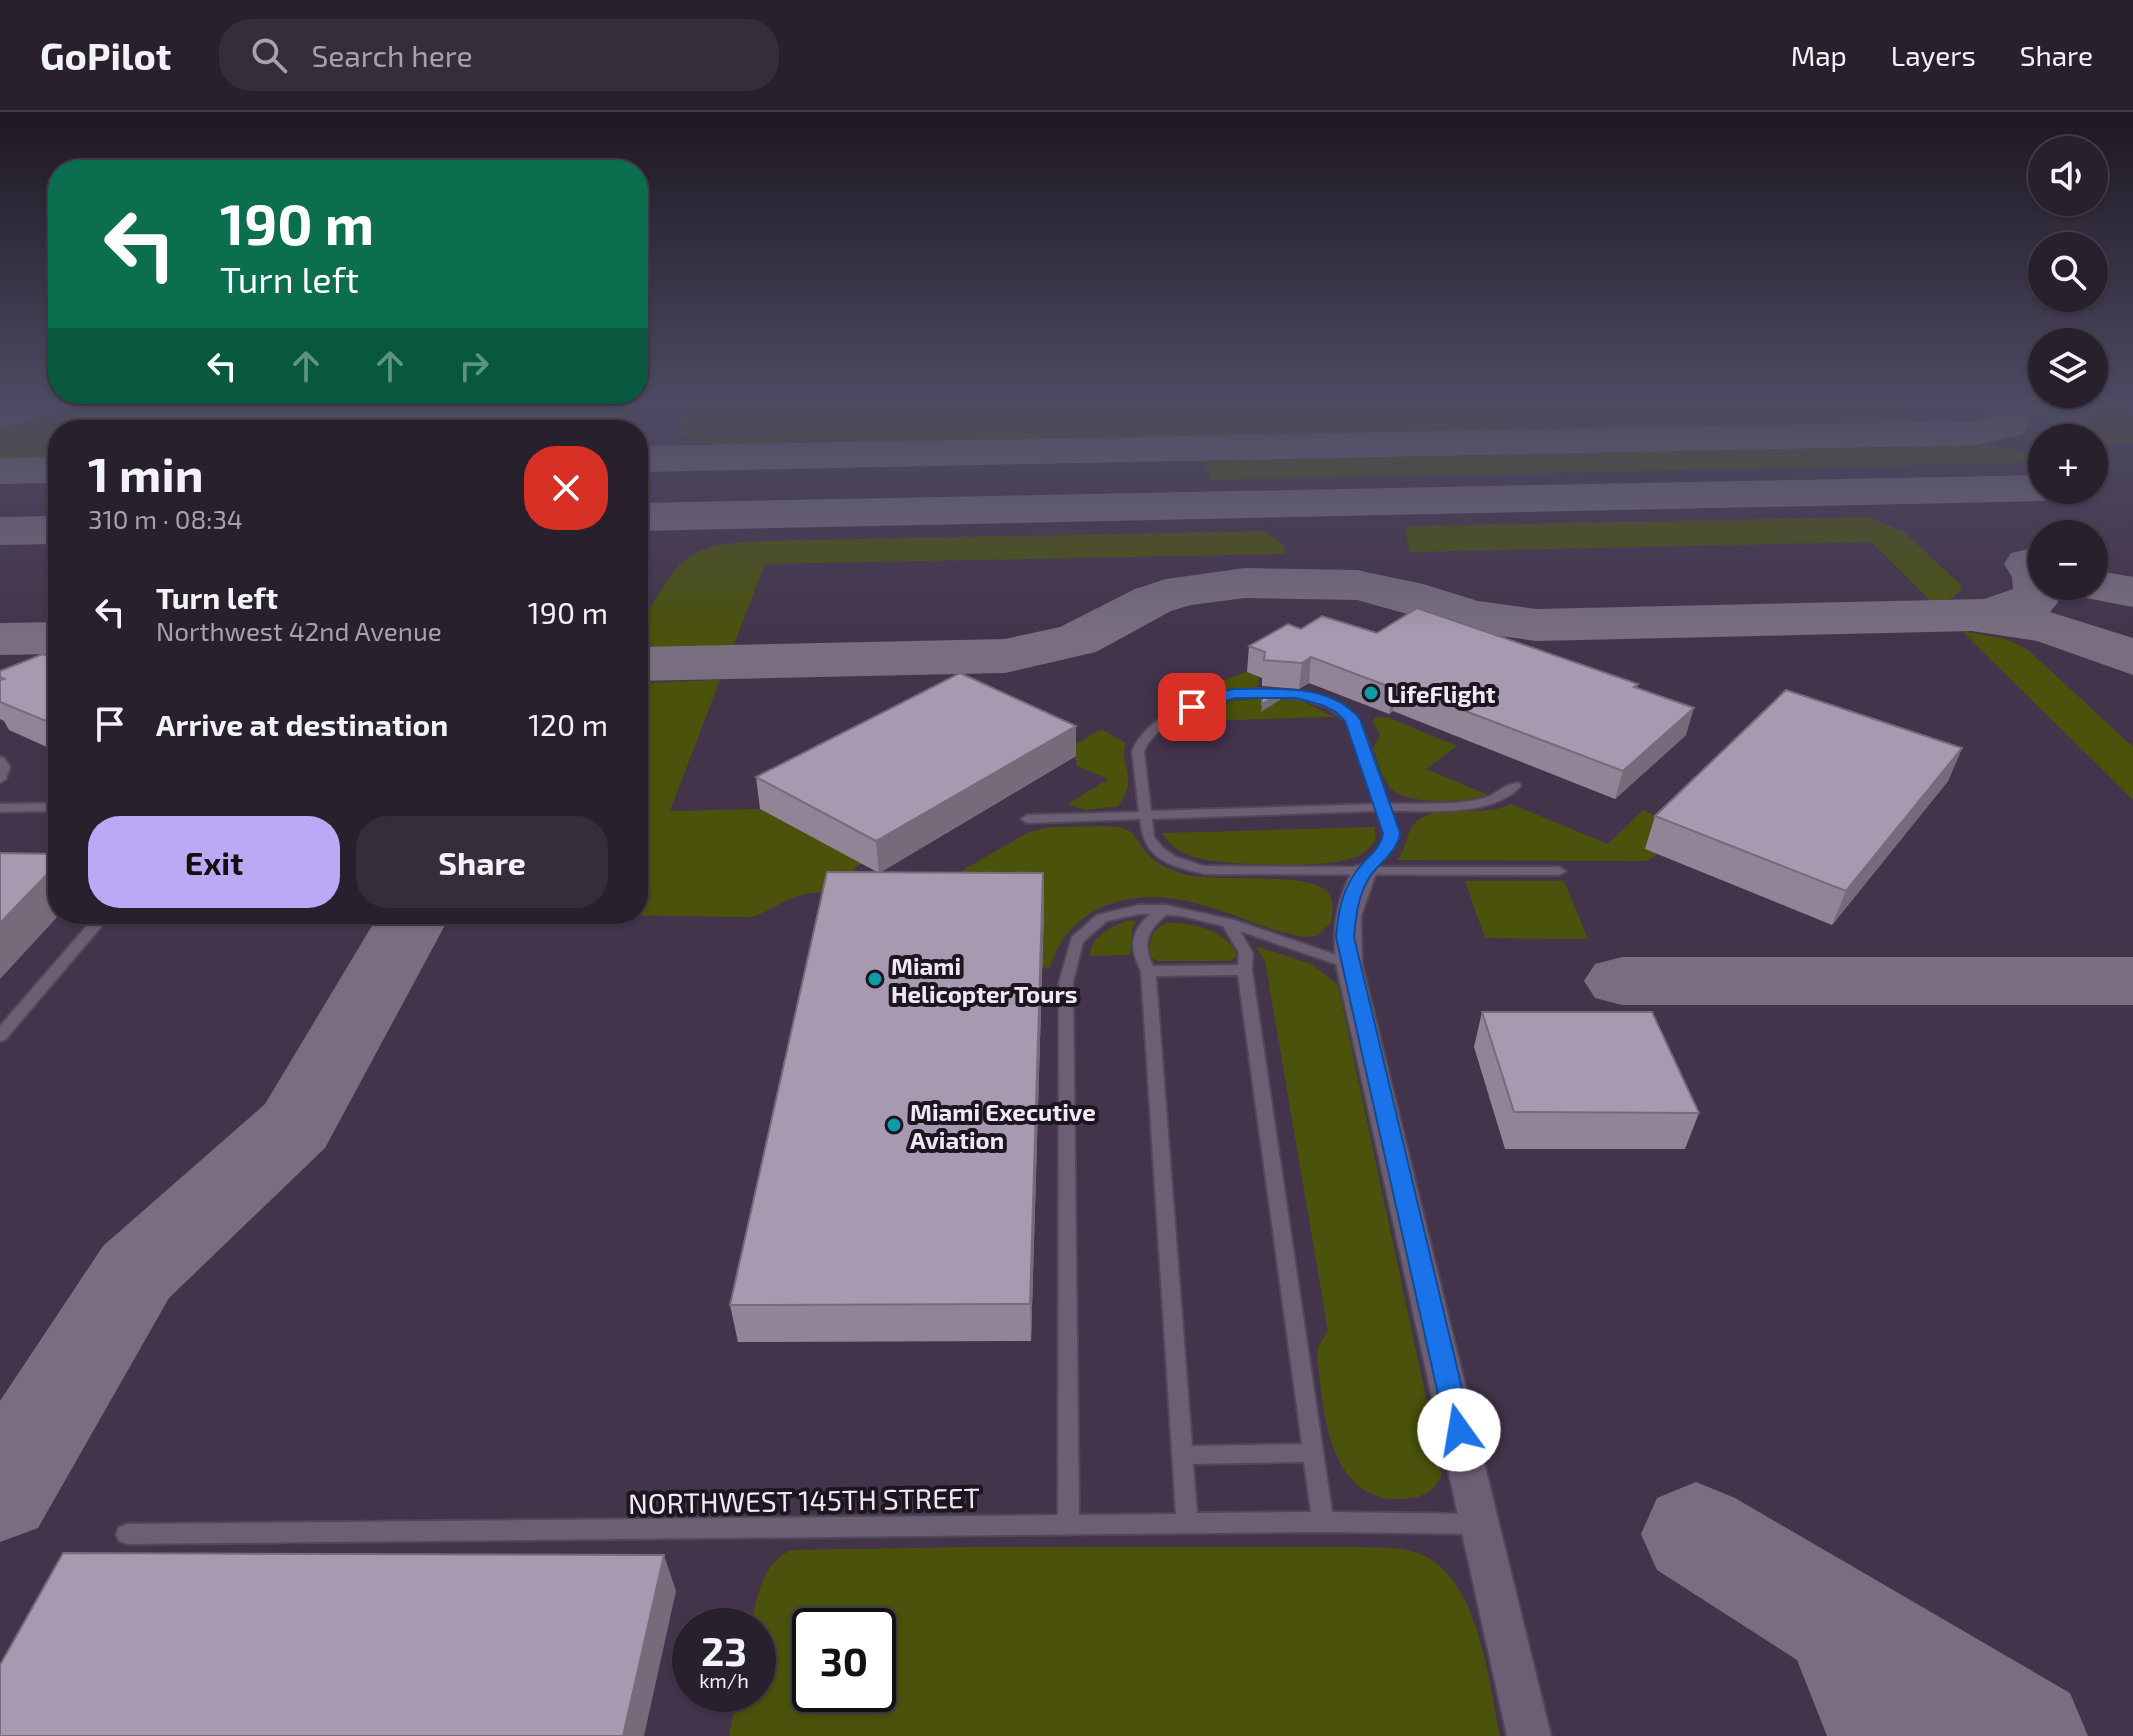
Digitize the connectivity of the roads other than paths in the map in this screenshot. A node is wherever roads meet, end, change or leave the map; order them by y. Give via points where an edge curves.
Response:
1 (0, 761) edge
2 (0, 779) edge
3 (1515, 786) dead end
4 (48, 807) edge
5 (0, 808) edge
6 (1384, 809) junction
7 (1146, 817) junction
8 (1027, 819) dead end
9 (1365, 871) junction
10 (1559, 871) dead end
11 (1165, 909) junction
12 (96, 924) edge
13 (1229, 924) junction
14 (1349, 964) junction
15 (1245, 970) junction
16 (1148, 971) junction
17 (0, 1036) edge
18 (1313, 1453) junction
19 (1181, 1455) junction
20 (1323, 1522) junction
21 (1187, 1524) junction
22 (1481, 1524) junction
23 (1069, 1526) junction
24 (127, 1534) dead end
25 (1529, 1736) edge

1 - 2 lane
3 - 6 lane via 1485,803
4 - 5 lane
6 - 7 lane
6 - 7 lane via 1352,719 1311,696 1259,692 1205,700 1143,738 1138,751
6 - 9 lane via 1390,844
7 - 8 lane
7 - 9 lane via 1153,847 1204,870
9 - 10 lane
9 - 14 street via 1347,912
11 - 13 lane
11 - 16 lane via 1139,935 1140,956
11 - 23 lane via 1137,909 1094,920 1080,932 1067,961
12 - 17 lane
13 - 14 lane
13 - 15 lane via 1246,953
14 - 22 street
15 - 16 lane
15 - 18 lane
16 - 19 lane
18 - 19 lane
18 - 20 lane
19 - 21 lane
20 - 21 lane, NORTHWEST 145TH STREET
20 - 22 lane, NORTHWEST 145TH STREET
21 - 23 lane, NORTHWEST 145TH STREET
22 - 25 street
23 - 24 lane, NORTHWEST 145TH STREET

